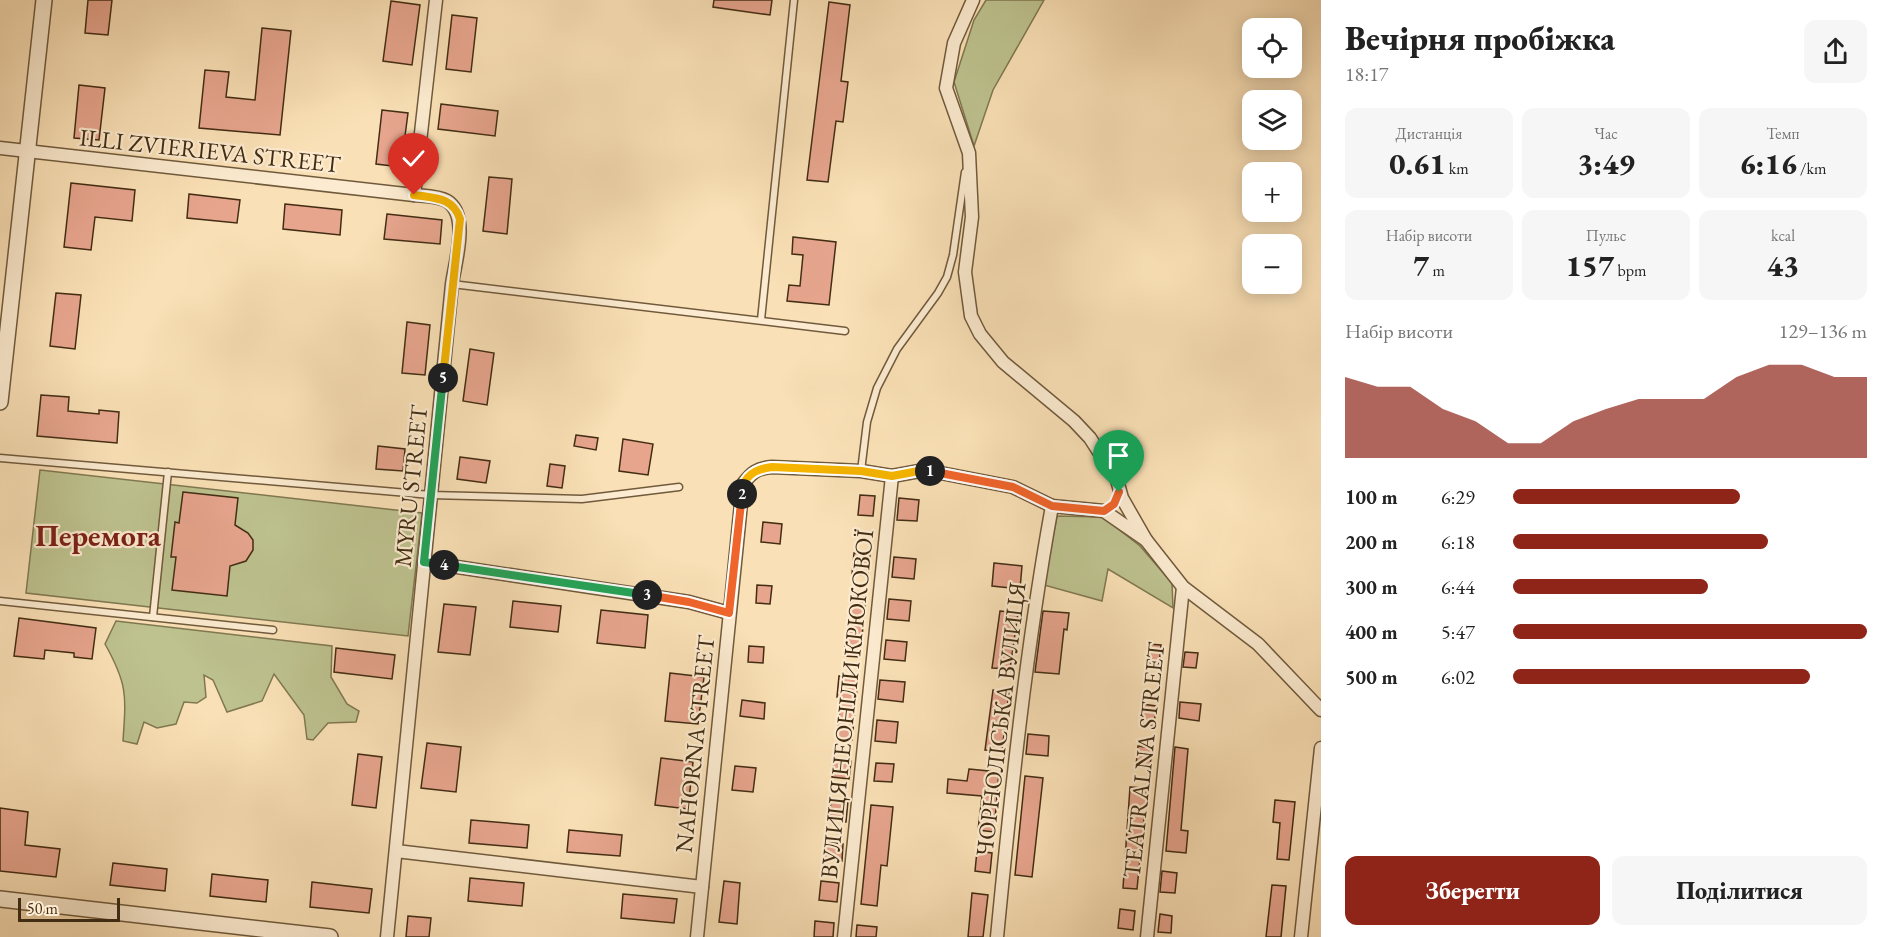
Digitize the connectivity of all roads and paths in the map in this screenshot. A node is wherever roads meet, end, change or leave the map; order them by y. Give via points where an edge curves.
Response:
1 (44, 0) edge
2 (436, 0) edge
3 (795, 0) edge
4 (973, 0) edge
5 (0, 148) edge
6 (27, 151) junction
7 (969, 153) junction
8 (414, 195) junction
9 (452, 284) junction
10 (760, 320) junction
11 (845, 331) dead end
12 (0, 402) edge
13 (0, 458) edge
14 (861, 471) junction
15 (168, 472) junction
16 (892, 476) junction
17 (679, 487) dead end
18 (1119, 488) junction
19 (431, 495) junction
20 (1052, 506) junction
21 (1104, 511) junction
22 (1146, 540) junction
23 (424, 562) junction
24 (1183, 587) junction
25 (0, 601) edge
26 (729, 613) junction
27 (153, 617) junction
28 (273, 630) dead end
29 (1321, 710) edge
30 (1321, 748) edge
31 (396, 851) junction
32 (702, 887) junction
33 (0, 899) edge
34 (251, 932) edge
35 (330, 937) edge
36 (387, 937) edge
37 (697, 937) edge
38 (844, 937) edge
39 (997, 937) edge
40 (1148, 937) edge
41 (1301, 937) edge

1 - 6 street
2 - 8 street
3 - 10 lane
4 - 7 street via 954,44 946,88
5 - 6 street, ILLI ZVIERIEVA STREET
6 - 8 street, ILLI ZVIERIEVA STREET
6 - 12 street
7 - 14 lane via 947,277 897,349 877,388 867,422
7 - 18 street via 972,217 965,272 971,316 1003,362 1090,438
8 - 9 street, MYRU STREET via 444,200 458,213 460,225
9 - 10 lane
9 - 19 street, MYRU STREET
10 - 11 lane
13 - 15 lane
14 - 16 street
14 - 26 street, NAHORNA STREET via 772,467 759,468 749,475 742,484
15 - 19 lane
15 - 27 lane
16 - 20 street via 924,470 1013,487
16 - 38 street, ВУЛИЦЯ НЕОНІЛИ КРЮКОВОЇ
17 - 19 lane via 582,499
18 - 21 lane via 1114,504
18 - 22 street
19 - 23 street, MYRU STREET
20 - 21 street
20 - 39 street, ЧОРНОЛІСЬКА ВУЛИЦЯ via 1018,722
21 - 22 street
22 - 24 street
23 - 26 street via 689,602
23 - 31 street, MYRU STREET
24 - 29 street via 1258,644
24 - 40 street, TEATRALNA STREET
25 - 27 lane
26 - 32 street, NAHORNA STREET
27 - 28 lane
30 - 41 street
31 - 32 street
31 - 36 street, MYRU STREET
32 - 37 street, NAHORNA STREET
33 - 34 street
34 - 35 street

